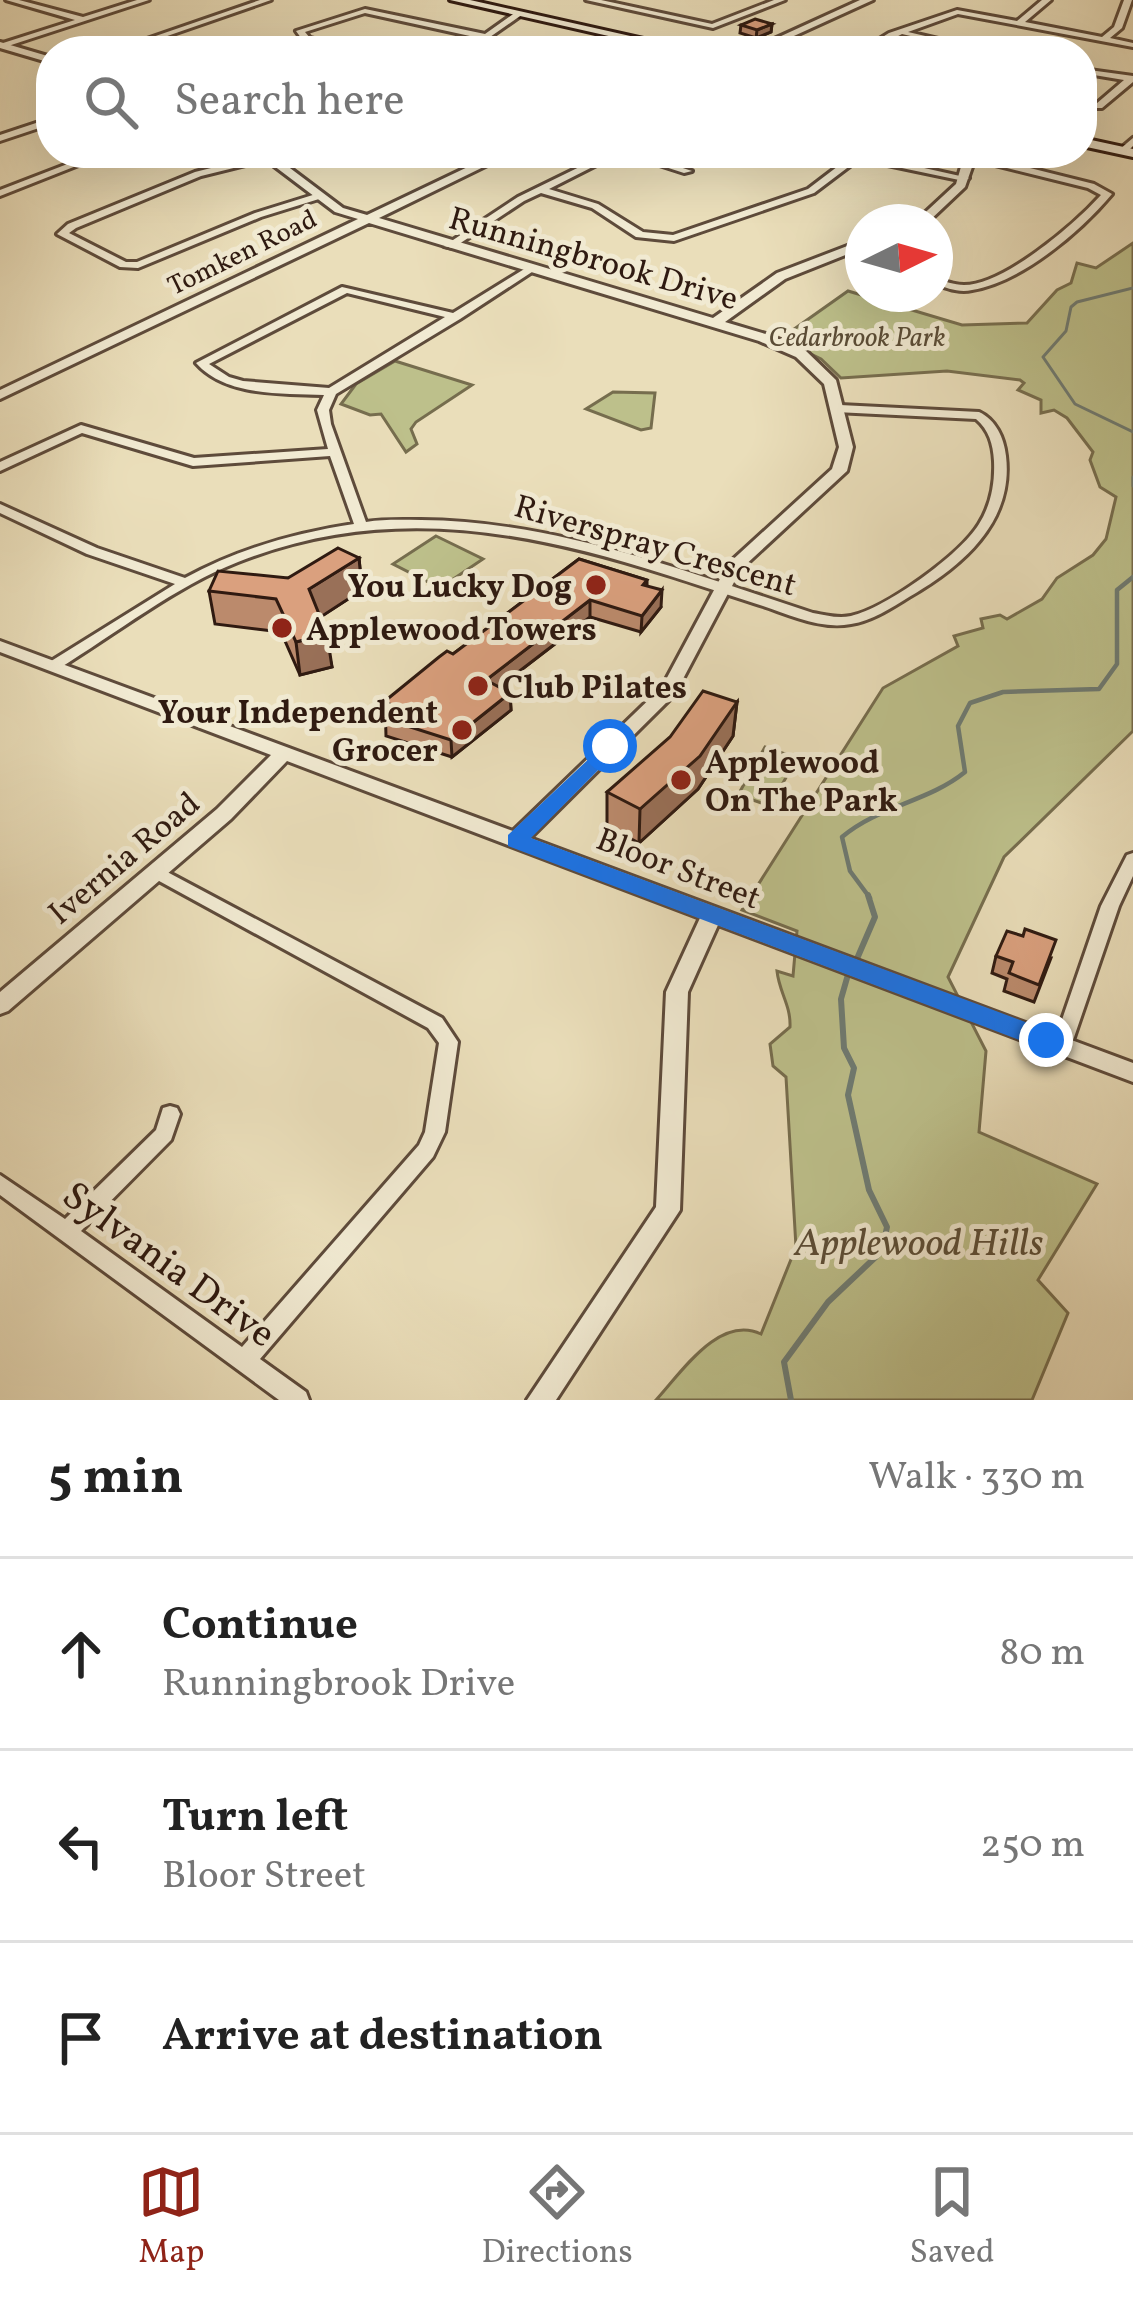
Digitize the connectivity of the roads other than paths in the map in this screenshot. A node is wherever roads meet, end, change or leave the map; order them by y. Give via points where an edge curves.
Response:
1 (10, 0) edge
2 (145, 0) edge
3 (267, 0) edge
4 (454, 0) edge
5 (590, 0) edge
6 (740, 0) edge
7 (781, 0) edge
8 (868, 0) edge
9 (1047, 0) edge
10 (1127, 0) edge
11 (768, 6) junction
12 (519, 14) junction
13 (83, 20) junction
14 (1018, 24) junction
15 (903, 33) junction
16 (160, 36) edge
17 (304, 36) edge
18 (483, 36) joint
19 (618, 36) edge
20 (797, 36) edge
21 (896, 36) edge
22 (917, 36) edge
23 (1081, 36) edge
24 (1097, 39) edge
25 (1102, 40) junction
26 (1133, 45) edge
27 (1, 46) edge
28 (36, 56) edge
29 (1097, 73) edge
30 (1132, 79) edge
31 (1099, 106) dead end
32 (36, 126) edge
33 (0, 138) edge
34 (1097, 144) edge
35 (1130, 149) edge
36 (65, 168) edge
37 (223, 168) edge
38 (281, 168) edge
39 (474, 168) edge
40 (583, 168) edge
41 (677, 168) edge
42 (836, 168) edge
43 (917, 168) edge
44 (967, 168) edge
45 (1021, 168) edge
46 (687, 171) dead end
47 (964, 178) junction
48 (539, 189) junction
49 (0, 193) edge
50 (316, 197) junction
51 (943, 204) edge
52 (367, 219) junction
53 (449, 246) junction
54 (845, 253) edge
55 (530, 270) junction
56 (953, 284) edge
57 (455, 316) junction
58 (716, 322) junction
59 (332, 392) junction
60 (0, 395) edge
61 (840, 409) junction
62 (336, 452) junction
63 (0, 467) edge
64 (0, 508) edge
65 (360, 523) junction
66 (186, 583) junction
67 (722, 589) junction
68 (0, 646) edge
69 (53, 666) junction
70 (284, 753) junction
71 (516, 840) junction
72 (1133, 859) edge
73 (156, 872) junction
74 (1128, 880) edge
75 (712, 914) junction
76 (0, 1005) edge
77 (1062, 1046) junction
78 (1133, 1073) edge
79 (170, 1114) dead end
80 (0, 1184) edge
81 (67, 1231) junction
82 (244, 1361) junction
83 (298, 1400) edge
84 (539, 1400) edge

1 - 13 street
2 - 13 street
3 - 16 street
4 - 12 main road
5 - 11 street via 713,26
6 - 11 street
7 - 11 street
8 - 20 street
9 - 14 street
10 - 25 street via 1118,28
12 - 18 street
12 - 19 main road
13 - 27 street
14 - 15 street via 952,12
14 - 23 street
15 - 21 street
15 - 22 street
17 - 18 street via 300,31 365,11
24 - 25 street
25 - 26 street
27 - 28 street
29 - 30 street
30 - 31 street
32 - 33 street
34 - 35 main road
36 - 49 street
37 - 50 street via 62,235 138,265
38 - 50 street, Runningbrook Drive
39 - 52 street, Tomken Road
40 - 48 street
41 - 46 street
42 - 48 street via 811,191 674,238 640,235 595,206
43 - 47 street
44 - 47 street
45 - 56 street via 1108,194 1009,271 976,287
47 - 51 street
48 - 53 street
50 - 52 street, Runningbrook Drive
52 - 53 street, Runningbrook Drive
52 - 60 street, Tomken Road
53 - 55 street, Runningbrook Drive
54 - 58 street via 781,276
55 - 57 street
55 - 58 street, Runningbrook Drive
57 - 59 street
57 - 59 street via 346,289 202,363 255,386
58 - 61 street, Runningbrook Drive via 815,363
59 - 62 street via 323,416
61 - 67 street via 846,447 839,471 744,555
61 - 67 street, Riverspray Crescent via 986,419 1001,464 988,522 946,568 856,619 827,620
62 - 63 street via 194,462 81,429
62 - 65 street
64 - 66 street
65 - 66 street, Riverspray Crescent via 267,546
65 - 67 street, Riverspray Crescent via 512,528
66 - 69 street, Riverspray Crescent
67 - 71 street via 669,690
68 - 69 street, Bloor Street
69 - 70 street, Bloor Street
70 - 71 street, Bloor Street
70 - 73 street, Ivernia Road
71 - 75 street, Bloor Street
72 - 74 street
73 - 76 street, Ivernia Road
73 - 82 street via 435,1023 449,1042 436,1132 426,1150
74 - 77 street
75 - 77 street, Bloor Street
75 - 84 street via 677,992 668,1210
77 - 78 street, Bloor Street
79 - 81 street via 164,1134
80 - 81 street, Sylvania Drive
81 - 82 street, Sylvania Drive
82 - 83 street, Sylvania Drive

